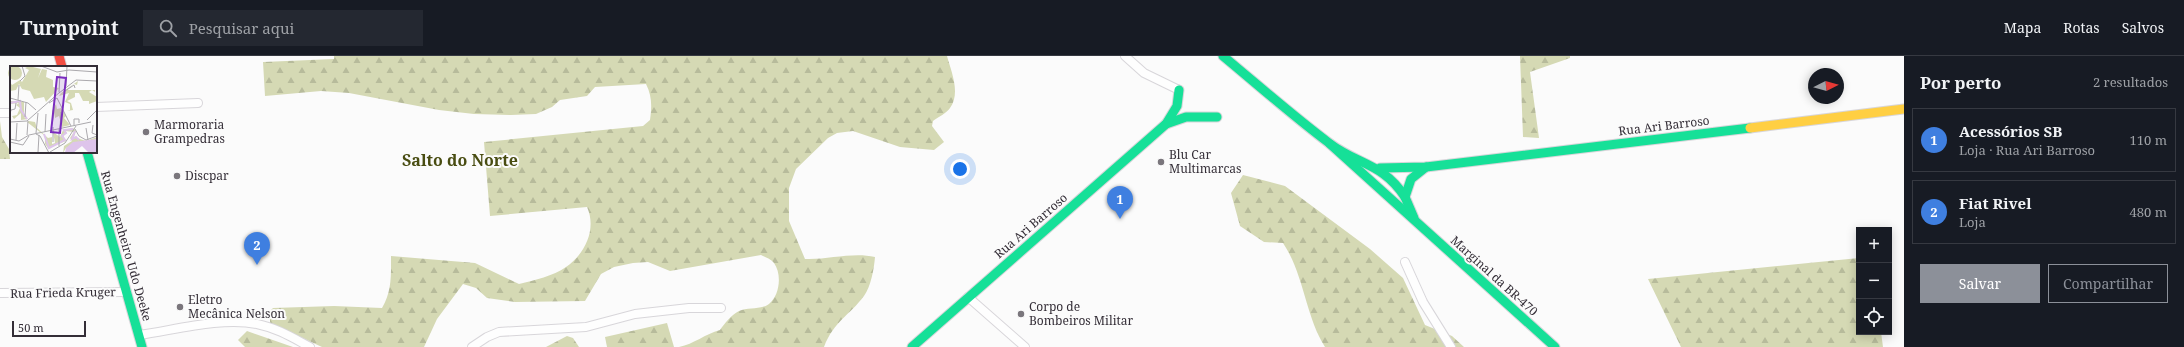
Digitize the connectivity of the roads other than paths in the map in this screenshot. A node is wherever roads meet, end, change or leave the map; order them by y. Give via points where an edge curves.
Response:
1 (59, 56) edge
2 (1125, 56) edge
3 (1223, 56) edge
4 (62, 66) edge
5 (1179, 90) joint
6 (198, 103) dead end
7 (97, 107) edge
8 (1904, 108) edge
9 (1217, 117) dead end
10 (1166, 124) junction
11 (1330, 144) junction
12 (87, 153) edge
13 (1426, 167) junction
14 (1380, 168) junction
15 (1405, 197) junction
16 (1417, 224) junction
17 (1405, 262) dead end
18 (127, 292) junction
19 (0, 294) edge
20 (968, 297) junction
21 (720, 308) dead end
22 (139, 335) junction
23 (142, 347) edge
24 (310, 347) edge
25 (472, 347) edge
26 (912, 347) edge
27 (1025, 347) edge
28 (1451, 347) edge
29 (1555, 347) edge

1 - 4 main road
2 - 5 street via 1144,74
3 - 11 main road
5 - 10 main road, Rua Ari Barroso via 1176,106
6 - 7 street
8 - 13 main road, Rua Ari Barroso
9 - 10 main road, Rua Ari Barroso via 1186,117
10 - 20 main road, Rua Ari Barroso
11 - 14 main road via 1347,155
11 - 16 main road, Marginal da BR-470
12 - 18 main road, Rua Engenheiro Udo Deeke
13 - 14 main road, Rua Ari Barroso
13 - 15 main road via 1411,179
14 - 15 main road, Marginal da BR-470 via 1399,185
15 - 16 main road, Marginal da BR-470
16 - 29 main road, Marginal da BR-470
17 - 28 street via 1423,302
18 - 19 street, Rua Frieda Kruger
18 - 22 main road, Rua Engenheiro Udo Deeke
20 - 26 main road, Rua Ari Barroso
20 - 27 street
21 - 25 street via 689,308 635,314 586,327 500,332
22 - 23 main road, Rua Engenheiro Udo Deeke
22 - 24 street via 223,323 257,324 278,330

